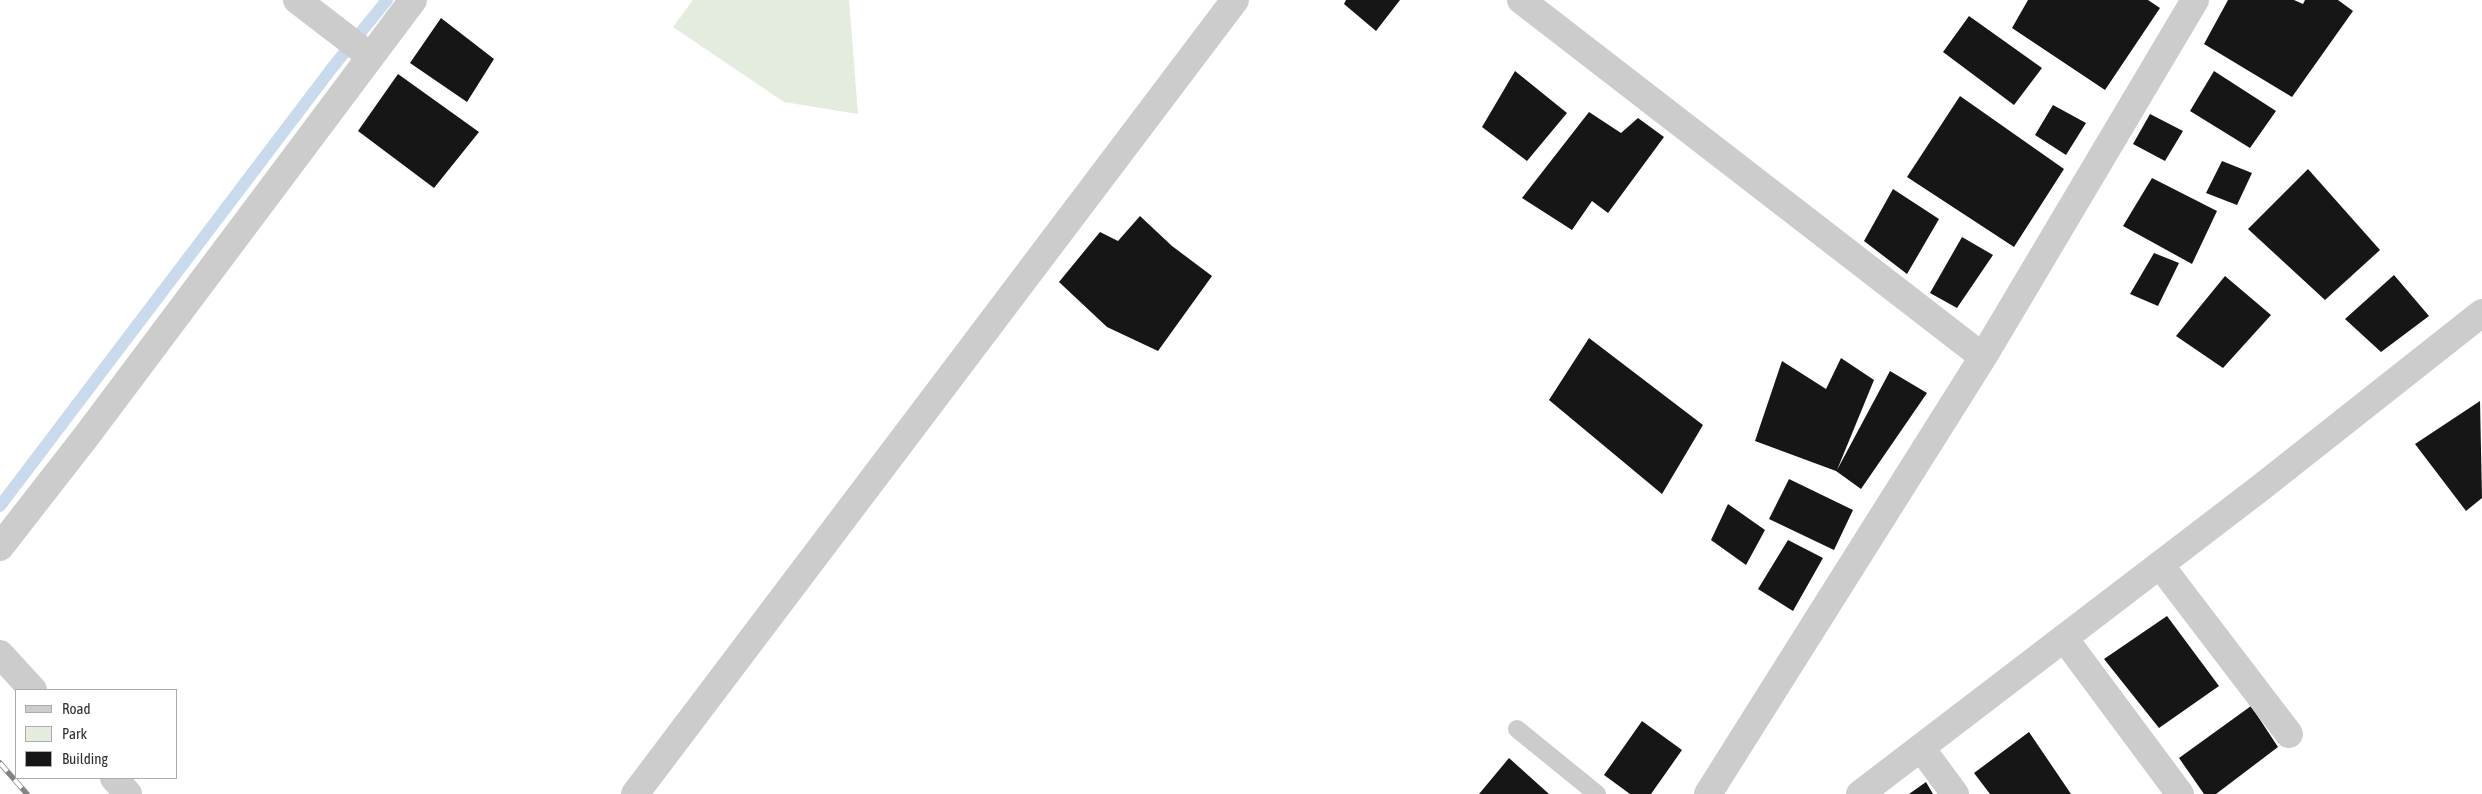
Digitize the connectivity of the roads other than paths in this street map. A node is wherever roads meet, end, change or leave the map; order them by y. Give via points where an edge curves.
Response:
1 (297, 0) edge
2 (413, 0) edge
3 (1236, 0) edge
4 (1520, 0) edge
5 (2195, 0) edge
6 (370, 56) junction
7 (2482, 313) edge
8 (1983, 357) junction
9 (0, 547) edge
10 (2160, 565) junction
11 (2064, 638) junction
12 (0, 654) edge
13 (32, 689) edge
14 (1517, 729) dead end
15 (2289, 734) dead end
16 (1921, 748) junction
17 (115, 779) edge
18 (128, 794) edge
19 (635, 794) edge
20 (1596, 794) edge
21 (1708, 794) edge
22 (1860, 794) edge
23 (1956, 794) edge
24 (2180, 794) edge

1 - 6 street
2 - 6 street
3 - 19 street
4 - 8 street
5 - 8 street
6 - 9 street
7 - 10 street
8 - 21 street
10 - 11 street
10 - 15 street
11 - 16 street
11 - 24 street
12 - 13 street
14 - 20 lane
16 - 22 street
16 - 23 street
17 - 18 street

